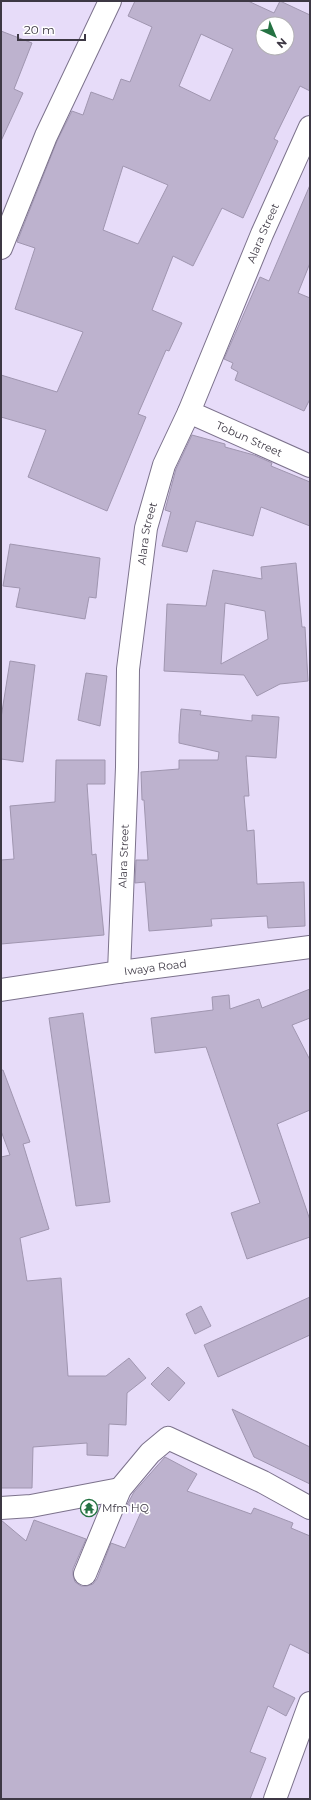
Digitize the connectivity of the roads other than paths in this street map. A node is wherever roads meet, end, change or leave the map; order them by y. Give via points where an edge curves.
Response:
1 (110, 1) edge
2 (310, 127) edge
3 (1, 248) edge
4 (189, 412) junction
5 (310, 466) edge
6 (310, 947) edge
7 (118, 972) junction
8 (1, 990) edge
9 (120, 1489) junction
10 (1, 1508) edge
11 (310, 1508) edge
12 (85, 1574) dead end
13 (310, 1702) edge
14 (275, 1799) edge

1 - 3 street via 46,136
2 - 4 street, Alara Street via 262,234
4 - 5 street, Tobun Street
4 - 7 street, Alara Street via 164,465 146,528 138,588 128,669 127,768
6 - 7 street, Iwaya Road
7 - 8 street, Iwaya Road
9 - 10 street via 31,1506
9 - 11 street via 150,1453 168,1438 262,1482
9 - 12 street
13 - 14 street

